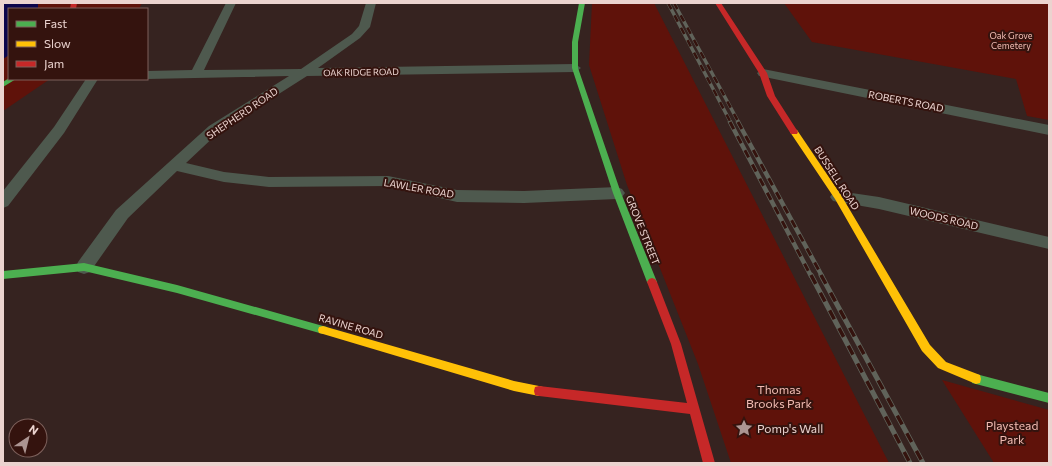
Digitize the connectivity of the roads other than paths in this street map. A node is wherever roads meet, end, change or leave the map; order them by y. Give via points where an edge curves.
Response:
1 (232, 3) edge
2 (372, 3) edge
3 (582, 3) edge
4 (718, 3) edge
5 (575, 68) junction
6 (303, 73) junction
7 (763, 73) junction
8 (196, 74) junction
9 (148, 75) edge
10 (91, 80) edge
11 (1049, 130) edge
12 (174, 165) junction
13 (617, 193) junction
14 (838, 197) junction
15 (3, 202) edge
16 (1049, 243) edge
17 (84, 267) junction
18 (3, 275) edge
19 (1049, 398) edge
20 (694, 409) junction
21 (709, 463) edge

1 - 8 street
2 - 6 street, SHEPHERD ROAD via 364,27 356,36
3 - 5 street, GROVE STREET via 575,42
4 - 7 street, BUSSELL ROAD
5 - 6 street, OAK RIDGE ROAD
5 - 13 street, GROVE STREET
6 - 8 street, OAK RIDGE ROAD
6 - 12 street, SHEPHERD ROAD via 214,129
7 - 11 street, ROBERTS ROAD
7 - 14 street, BUSSELL ROAD via 781,113
8 - 9 street, OAK RIDGE ROAD
10 - 15 street via 60,130
12 - 13 street, LAWLER ROAD via 224,177 269,182 388,181 457,196 524,197
12 - 17 street, SHEPHERD ROAD via 122,214
13 - 20 street, GROVE STREET via 676,344
14 - 16 street, WOODS ROAD via 879,203
14 - 19 street, BUSSELL ROAD via 922,342 941,364 959,373
17 - 18 street, RAVINE ROAD
17 - 20 street, RAVINE ROAD via 177,289 514,386 547,393
20 - 21 street, GROVE STREET

